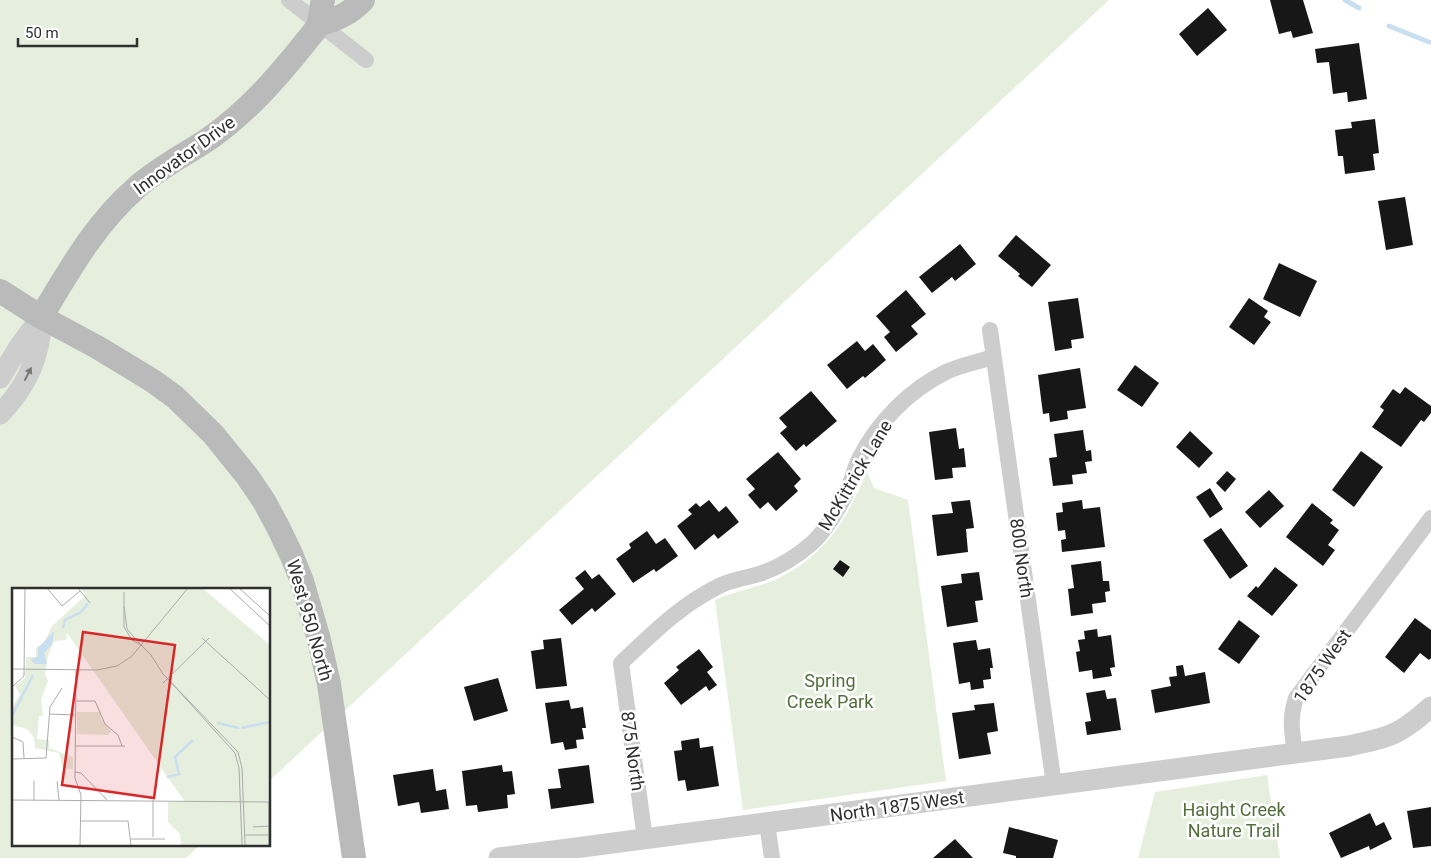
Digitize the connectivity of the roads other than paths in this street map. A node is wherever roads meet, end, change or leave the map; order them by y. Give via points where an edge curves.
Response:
1 (289, 0) edge
2 (323, 0) edge
3 (363, 0) edge
4 (319, 24) junction
5 (366, 60) dead end
6 (0, 291) edge
7 (41, 317) junction
8 (990, 330) dead end
9 (994, 357) junction
10 (0, 378) edge
11 (0, 414) edge
12 (1431, 518) edge
13 (621, 663) joint
14 (1431, 707) edge
15 (1295, 753) junction
16 (1054, 785) junction
17 (767, 823) junction
18 (645, 839) junction
19 (354, 858) edge
20 (499, 858) edge
21 (772, 858) edge

1 - 4 street
2 - 4 main road, Innovator Drive
3 - 4 main road via 343,16
4 - 5 street
4 - 7 main road, Innovator Drive via 246,110 210,138 155,172 118,204 83,247
6 - 7 main road, West 950 North
7 - 10 street, Innovator Drive
11 -> 7 street, Innovator Drive via 14,398 32,367 40,342
7 - 19 main road, West 950 North via 97,347 175,397 213,434 247,476 274,518 302,581 324,662
8 - 9 street, 800 North
9 - 13 street, McKittrick Lane via 948,371 918,388 898,406 877,430 859,459 832,520 813,542 763,573 721,585 696,599 670,617
9 - 16 street, 800 North
12 - 15 street, 1875 West via 1296,698 1291,722
13 - 18 street, 875 North
14 - 15 street via 1396,733 1349,746
15 - 16 street, North 1875 West
16 - 17 street, North 1875 West
17 - 18 street, North 1875 West
17 - 21 street
18 - 20 street, North 1875 West

